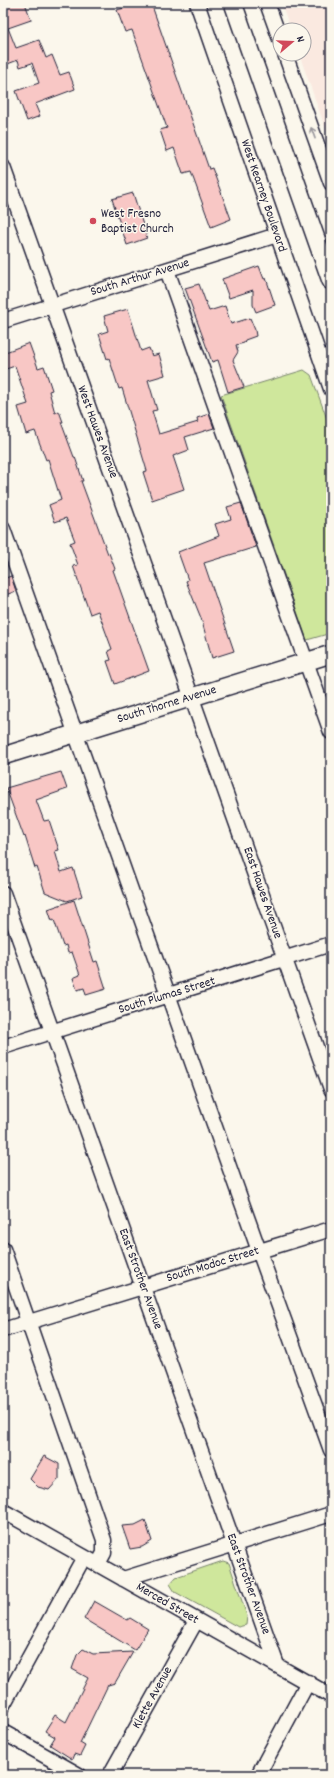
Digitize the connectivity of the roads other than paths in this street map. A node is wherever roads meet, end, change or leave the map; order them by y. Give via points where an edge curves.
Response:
1 (196, 3) edge
2 (233, 3) edge
3 (267, 3) edge
4 (274, 22) edge
5 (288, 62) edge
6 (3, 167) edge
7 (331, 183) edge
8 (277, 235) junction
9 (167, 270) junction
10 (331, 281) edge
11 (52, 305) junction
12 (3, 321) edge
13 (331, 389) edge
14 (3, 528) edge
15 (331, 654) edge
16 (306, 662) junction
17 (192, 697) junction
18 (331, 732) edge
19 (75, 734) junction
20 (3, 756) edge
21 (3, 893) edge
22 (331, 944) edge
23 (285, 959) junction
24 (168, 996) junction
25 (52, 1032) junction
26 (3, 1047) edge
27 (331, 1089) edge
28 (331, 1229) edge
29 (3, 1249) edge
30 (259, 1251) junction
31 (143, 1287) junction
32 (29, 1322) junction
33 (3, 1330) edge
34 (331, 1450) edge
35 (3, 1511) edge
36 (331, 1514) edge
37 (234, 1544) junction
38 (84, 1557) junction
39 (98, 1564) junction
40 (123, 1579) junction
41 (196, 1621) junction
42 (277, 1665) junction
43 (308, 1682) junction
44 (331, 1696) edge
45 (3, 1705) edge
46 (3, 1732) edge
47 (79, 1775) edge
48 (110, 1775) edge
49 (258, 1775) edge

1 - 8 street, West Kearney Boulevard
2 - 10 main road
3 - 4 street
7 -> 5 street
6 - 11 street, West Hawes Avenue
8 - 9 street, South Arthur Avenue
8 - 13 street, West Kearney Boulevard
9 - 11 street, South Arthur Avenue
9 - 16 street
11 - 12 street, South Arthur Avenue
11 - 17 street, West Hawes Avenue
14 - 19 street
15 - 16 main road, South Thorne Avenue
16 - 17 main road, South Thorne Avenue
16 - 18 street
17 - 19 main road, South Thorne Avenue
17 - 23 street, East Hawes Avenue
19 - 20 main road, South Thorne Avenue
19 - 24 street
21 - 25 street, East Strother Avenue
22 - 23 street, South Plumas Street
23 - 24 street, South Plumas Street
23 - 27 street, East Hawes Avenue
24 - 25 street, South Plumas Street
24 - 30 street
25 - 26 street, South Plumas Street
25 - 31 street, East Strother Avenue
28 - 30 street, South Modoc Street
29 - 32 street
30 - 31 street, South Modoc Street
30 - 34 street
31 - 32 street, South Modoc Street
31 - 37 street, East Strother Avenue
32 - 33 street, South Modoc Street
32 - 39 street via 104,1540 104,1553
35 - 38 street, Merced Street
36 - 37 street
37 - 40 street
37 - 42 street, East Strother Avenue
38 - 39 street, Merced Street
38 - 45 street
39 - 40 street, Merced Street
40 - 41 street, Merced Street
41 - 42 street, Merced Street
41 - 48 street, Klette Avenue
42 - 43 street, Merced Street
43 - 44 street, Merced Street
43 - 49 street
46 - 47 street

